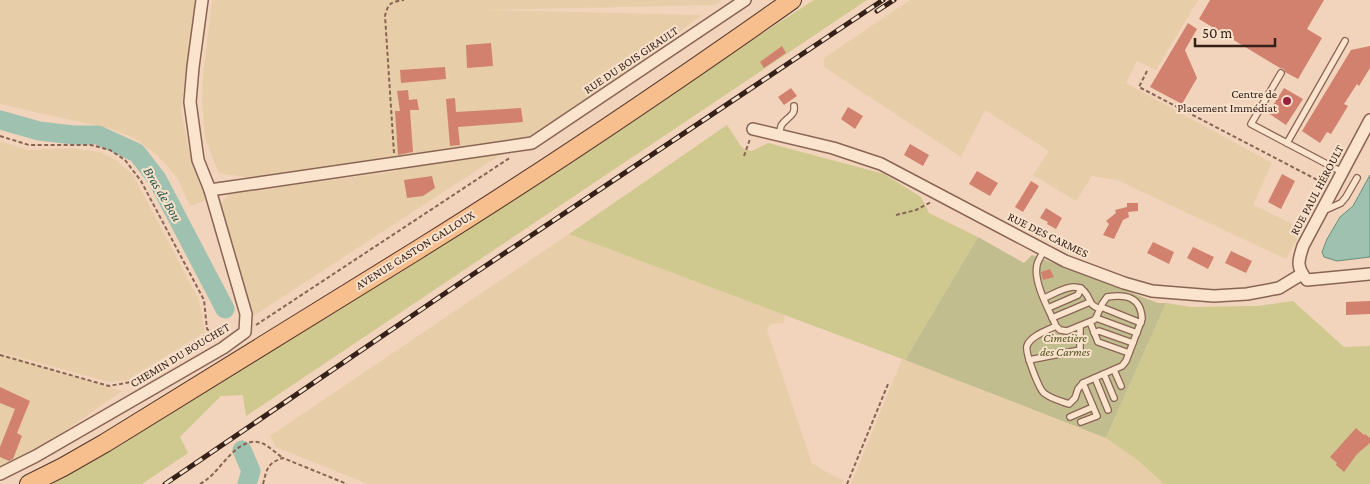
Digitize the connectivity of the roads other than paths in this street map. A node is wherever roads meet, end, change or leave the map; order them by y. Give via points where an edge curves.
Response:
1 (202, 0) edge
2 (745, 0) edge
3 (792, 0) edge
4 (1345, 41) dead end
5 (1281, 73) dead end
6 (794, 106) dead end
7 (1370, 120) edge
8 (753, 129) road end
9 (779, 134) junction
10 (1287, 143) junction
11 (1342, 172) junction
12 (1357, 178) dead end
13 (210, 190) junction
14 (1321, 212) junction
15 (1044, 251) junction
16 (1302, 274) junction
17 (1370, 274) edge
18 (1081, 288) junction
19 (1044, 298) junction
20 (1090, 302) junction
21 (1048, 308) junction
22 (1100, 308) junction
23 (1052, 318) junction
24 (1096, 318) junction
25 (1090, 322) junction
26 (1141, 323) junction
27 (1056, 326) junction
28 (1080, 327) junction
29 (1094, 333) junction
30 (1137, 333) junction
31 (1133, 343) junction
32 (1129, 353) junction
33 (1029, 360) junction
34 (1114, 370) junction
35 (1104, 374) junction
36 (1094, 378) junction
37 (1083, 384) junction
38 (1121, 386) dead end
39 (1114, 398) dead end
40 (1093, 407) junction
41 (1108, 410) dead end
42 (1070, 417) dead end
43 (1081, 422) dead end
44 (0, 474) edge
45 (29, 484) edge

1 - 13 street, CHEMIN DU BOUCHET via 190,102 198,160
2 - 13 street, RUE DU BOIS GIRAULT via 532,143
3 - 45 main road, AVENUE GASTON GALLOUX via 648,100 419,249 105,443
4 - 10 lane
5 - 10 lane via 1251,124
6 - 9 lane
7 - 11 street, RUE PAUL HÉROULT
8 - 9 street, RUE DES CARMES
9 - 15 street, RUE DES CARMES via 881,164
10 - 11 lane
11 - 14 street, RUE PAUL HÉROULT
12 - 14 lane via 1341,203
13 - 44 street, CHEMIN DU BOUCHET via 246,314 245,332
14 - 16 street, RUE PAUL HÉROULT via 1298,259
15 - 16 street, RUE DES CARMES via 1124,283 1152,291 1184,294 1248,294 1279,288
15 - 19 lane via 1036,273
16 - 17 street via 1306,280
18 - 19 lane via 1071,286
18 - 20 lane
18 - 21 lane via 1078,295
19 - 21 lane
20 - 22 lane
20 - 23 lane
21 - 23 lane
22 - 24 lane
22 - 26 lane
22 - 26 lane via 1107,298 1122,296 1132,299 1142,312
23 - 27 lane
24 - 25 lane
24 - 30 lane
25 - 28 lane
25 - 29 lane
26 - 30 lane
27 - 28 lane via 1068,331
27 - 33 lane via 1030,341 1027,345
28 - 33 lane via 1080,350
29 - 31 lane via 1099,331
29 - 32 lane via 1098,342
30 - 31 lane
31 - 32 lane
32 - 34 lane via 1122,366
33 - 37 lane via 1043,392 1056,400 1070,404
34 - 35 lane
34 - 38 lane
35 - 36 lane
35 - 39 lane
36 - 37 lane
36 - 41 lane
37 - 40 lane
40 - 42 lane
40 - 43 lane via 1097,416

